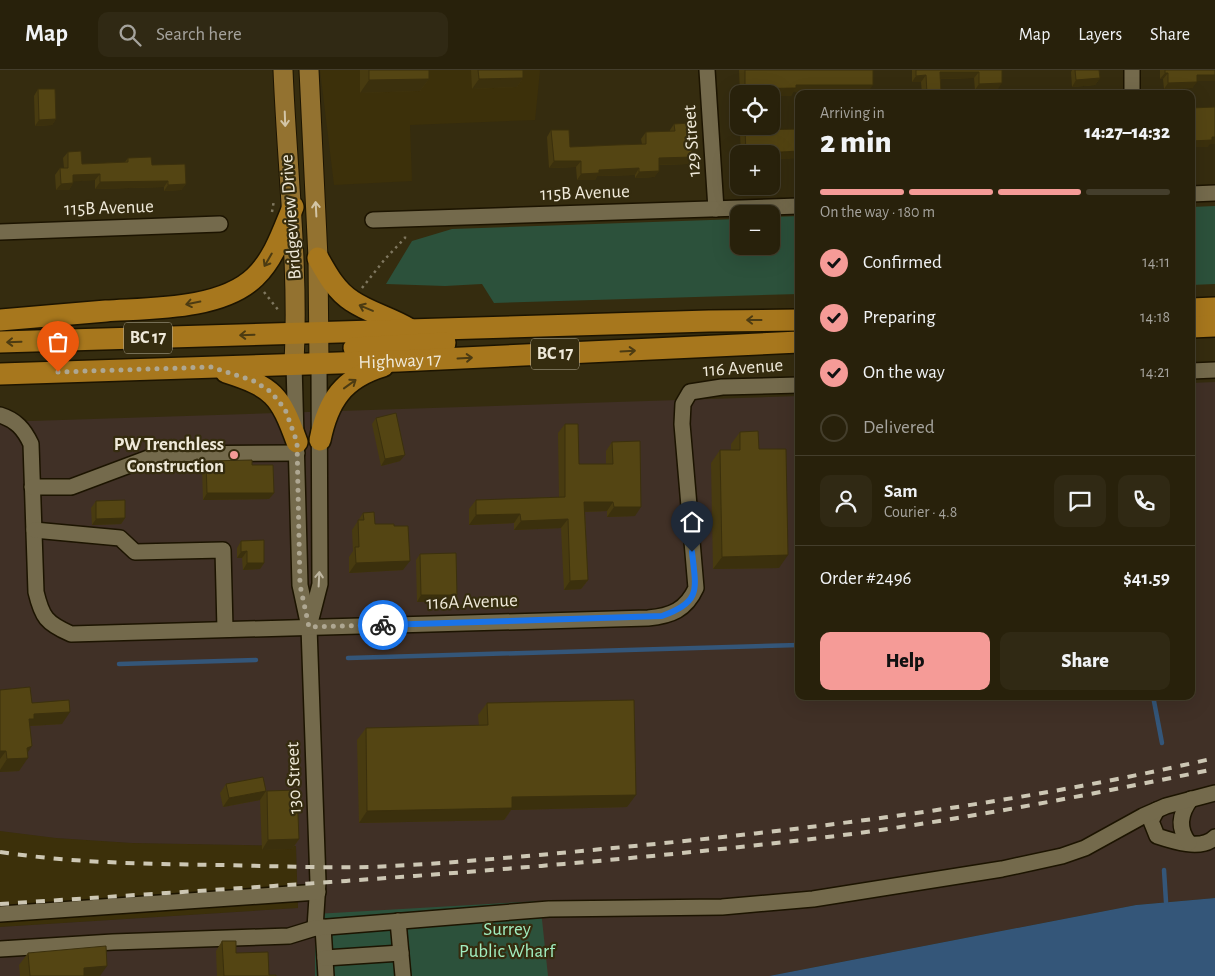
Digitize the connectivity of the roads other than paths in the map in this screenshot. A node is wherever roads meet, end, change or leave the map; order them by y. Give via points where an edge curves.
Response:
1 (283, 70) edge
2 (309, 70) edge
3 (707, 70) edge
4 (1132, 70) edge
5 (1132, 90) edge
6 (1215, 193) edge
7 (1195, 194) edge
8 (795, 206) edge
9 (293, 207) junction
10 (716, 209) junction
11 (373, 220) dead end
12 (220, 224) dead end
13 (0, 232) edge
14 (318, 258) junction
15 (1215, 308) edge
16 (1195, 309) edge
17 (0, 320) edge
18 (795, 320) edge
19 (709, 321) junction
20 (1215, 326) edge
21 (1195, 327) edge
22 (409, 330) junction
23 (296, 333) junction
24 (0, 342) edge
25 (795, 342) edge
26 (319, 349) junction
27 (399, 361) junction
28 (294, 364) junction
29 (211, 367) junction
30 (1215, 370) edge
31 (1195, 371) edge
32 (0, 374) edge
33 (795, 385) edge
34 (0, 415) edge
35 (320, 440) junction
36 (297, 447) junction
37 (32, 486) junction
38 (34, 530) junction
39 (682, 609) joint
40 (309, 627) junction
41 (226, 629) junction
42 (1215, 793) edge
43 (1191, 799) junction
44 (1157, 810) junction
45 (1215, 837) edge
46 (1189, 843) junction
47 (318, 892) junction
48 (0, 914) edge
49 (398, 921) junction
50 (319, 927) junction
51 (0, 949) edge
52 (401, 954) junction
53 (325, 958) junction
54 (326, 976) edge
55 (404, 976) edge

1 -> 9 main road, Bridgeview Drive via 285,132
14 -> 2 main road, Bridgeview Drive
3 - 10 street, 129 Street
4 - 5 street
6 - 7 street
8 - 10 street, 115B Avenue
9 -> 17 highway via 262,270 242,286 217,298 180,306
9 - 23 main road, Bridgeview Drive
10 - 11 street, 115B Avenue
12 - 13 street, 115B Avenue
22 -> 14 highway via 351,300 332,282
14 - 26 main road, Bridgeview Drive
15 - 16 highway
18 -> 19 highway, Highway 17 / BC 17
19 - 22 highway, Highway 17 / BC 17
19 - 26 highway via 629,334
20 - 21 highway
22 - 26 highway, Highway 17 / BC 17
23 -> 24 highway, Highway 17 / BC 17
23 - 26 highway, Highway 17 / BC 17
23 - 28 main road, Bridgeview Drive
27 -> 25 highway, Highway 17 / BC 17
26 - 27 highway, Highway 17 / BC 17
26 - 28 highway, Highway 17 / BC 17
26 - 35 street, 130 Street
35 -> 27 highway via 325,414 341,390 368,370
28 - 29 highway, Highway 17 / BC 17
28 - 36 street, 130 Street
29 - 32 highway, Highway 17 / BC 17
29 - 36 highway via 254,381 271,392 285,409
30 - 31 street
33 - 39 street, 116 Avenue via 722,387 690,392 683,404 696,588
34 - 37 street via 10,418 24,430 31,444
40 -> 35 street, 130 Street via 320,584
36 - 37 street via 159,454 71,487
36 - 40 street, 130 Street via 300,585
37 - 38 street
38 - 41 street via 120,538 135,552 223,550
38 - 41 street, 116A Avenue via 36,592 42,614 54,626 71,634
39 - 40 street, 116A Avenue via 648,618
40 - 41 street, 116A Avenue
40 - 47 street, 130 Street
42 - 43 street
43 - 44 street
43 - 46 street via 1180,821 1183,835
44 - 46 street via 1151,821 1157,836
44 - 49 street via 1062,856 813,899 722,907 549,909
45 - 46 street via 1196,844
47 - 48 street
47 - 50 street, 130 Street
49 - 50 street
49 - 52 street
50 - 51 street via 289,936
50 - 53 street, 130 Street
52 - 53 street
52 - 55 street
53 - 54 street, 130 Street

